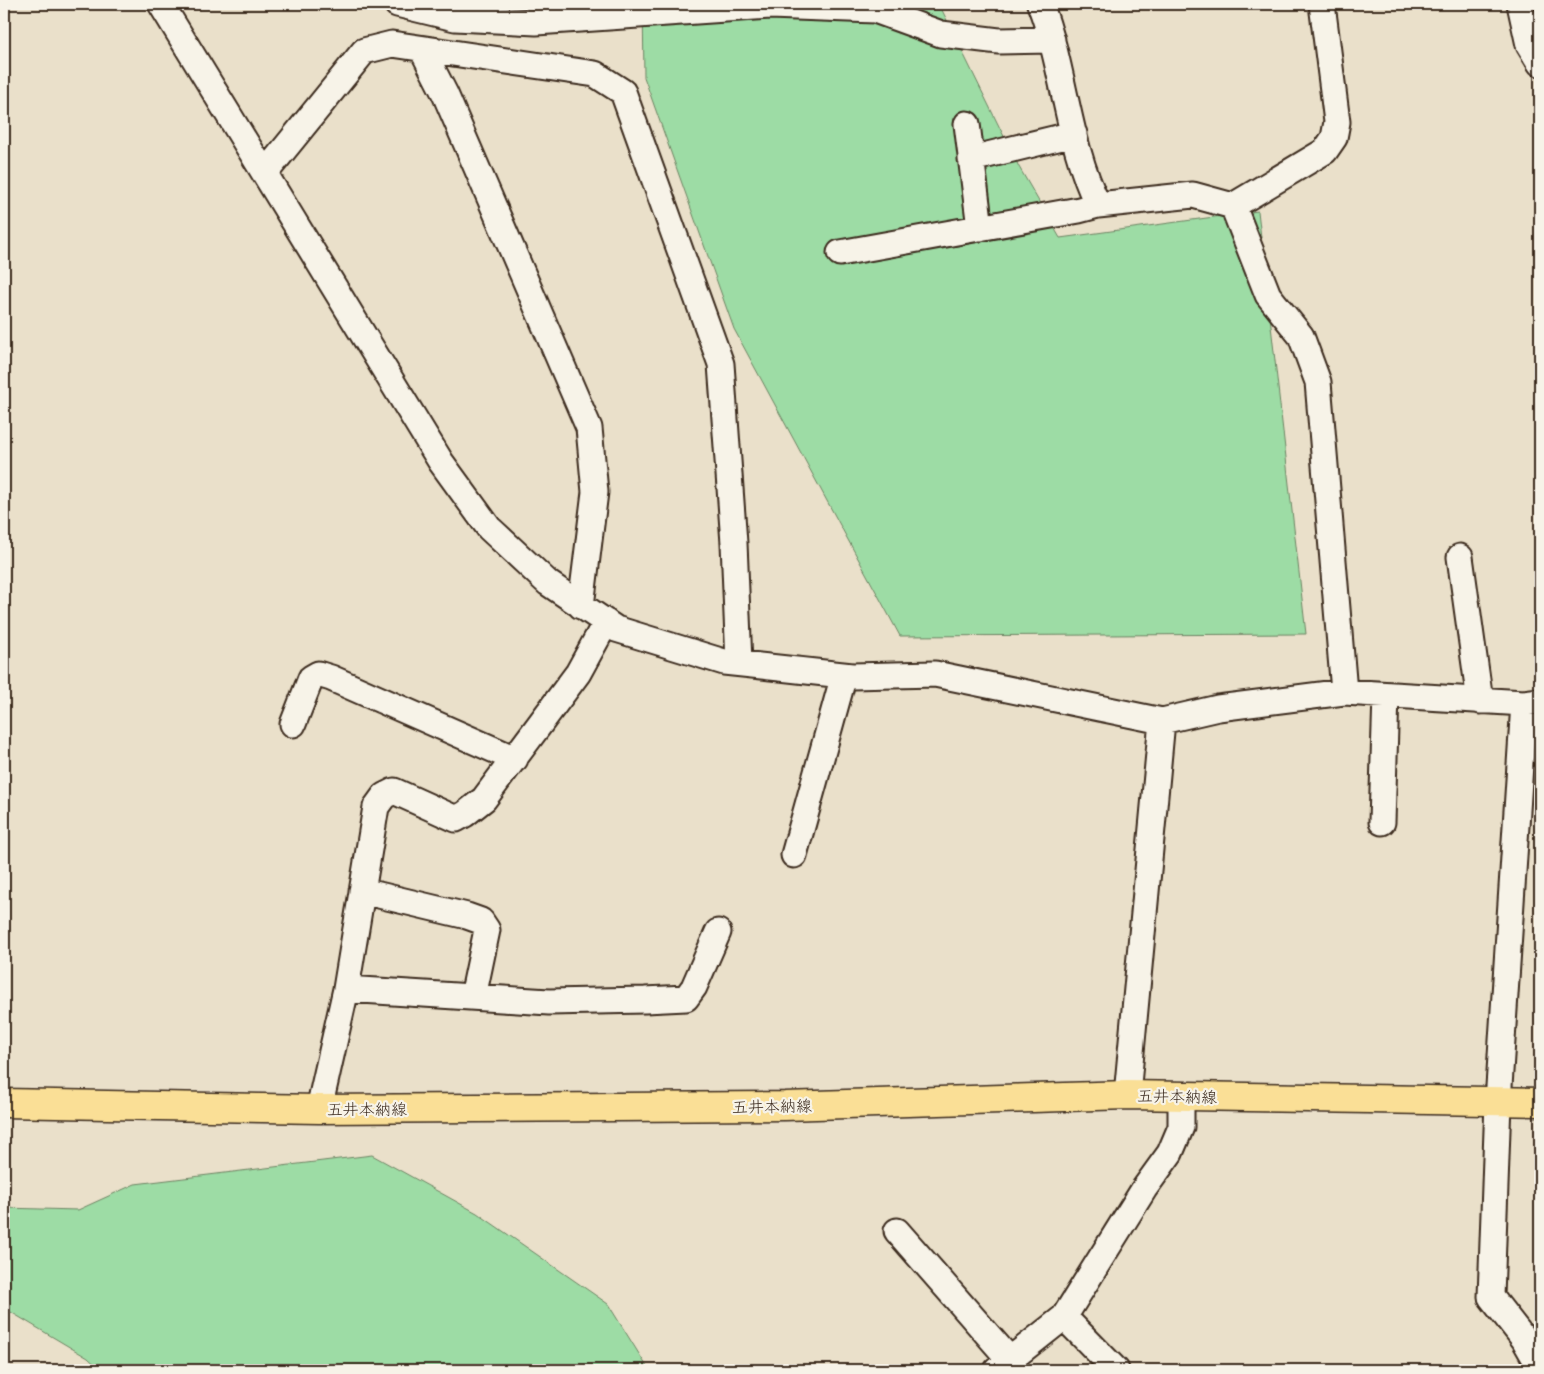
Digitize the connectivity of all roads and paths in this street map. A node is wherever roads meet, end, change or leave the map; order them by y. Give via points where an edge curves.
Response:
1 (161, 4) edge
2 (397, 4) edge
3 (1040, 4) edge
4 (1322, 4) edge
5 (1520, 4) edge
6 (639, 9) edge
7 (1052, 40) junction
8 (422, 49) junction
9 (1540, 63) edge
10 (967, 124) dead end
11 (1074, 134) junction
12 (971, 159) junction
13 (265, 173) junction
14 (1098, 205) junction
15 (1233, 206) junction
16 (980, 228) junction
17 (840, 252) dead end
18 (1460, 558) dead end
19 (581, 606) junction
20 (606, 622) junction
21 (739, 663) junction
22 (844, 675) junction
23 (1344, 692) junction
24 (1386, 695) junction
25 (1480, 700) junction
26 (1532, 702) edge
27 (1162, 721) junction
28 (293, 724) dead end
29 (515, 759) junction
30 (1382, 822) dead end
31 (794, 855) dead end
32 (362, 891) junction
33 (718, 932) dead end
34 (346, 989) junction
35 (473, 997) junction
36 (1127, 1095) junction
37 (1181, 1096) junction
38 (1498, 1102) junction
39 (1540, 1102) edge
40 (4, 1103) edge
41 (319, 1109) junction
42 (897, 1231) dead end
43 (1064, 1317) junction
44 (1538, 1359) edge
45 (1003, 1365) edge
46 (1116, 1370) edge

1 - 13 street
2 - 6 street via 455,18 527,21
3 - 7 street
4 - 15 street via 1337,122 1334,138 1325,151
5 - 9 street via 1529,45
6 - 7 street via 770,6 875,10 941,34 999,42
7 - 11 street
8 - 13 street via 392,44 364,51
8 - 19 street via 445,94 589,428 595,492
8 - 21 street via 595,74 623,92 721,364
10 - 12 street
11 - 12 street
11 - 14 street via 1088,184
12 - 16 street
13 - 19 street via 441,462 489,528 548,583
14 - 15 street via 1192,195
14 - 16 street
15 - 23 street via 1268,295 1301,336 1318,382
16 - 17 street
18 - 25 street
19 - 20 street
20 - 21 street via 616,629 724,662
20 - 29 street via 578,673
21 - 22 street
22 - 27 street via 935,674
22 - 31 street
23 - 24 street
23 - 27 street via 1218,708
24 - 25 street
24 - 30 street
25 - 26 street
26 - 38 street
27 - 36 street
28 - 29 street via 311,678 318,674
29 - 32 street via 484,799 456,819 394,791 384,796 376,807
32 - 34 street
32 - 35 street via 480,921 486,930
33 - 35 street via 686,998 550,1002
34 - 35 street
34 - 41 street
36 - 37 main road, 五井本納線
36 - 41 main road, 五井本納線 via 784,1106
37 - 38 main road, 五井本納線
37 - 43 street via 1181,1127 1170,1153
38 - 39 main road, 五井本納線
38 - 44 street via 1492,1297
40 - 41 main road, 五井本納線
42 - 45 street
43 - 45 street
43 - 46 street

